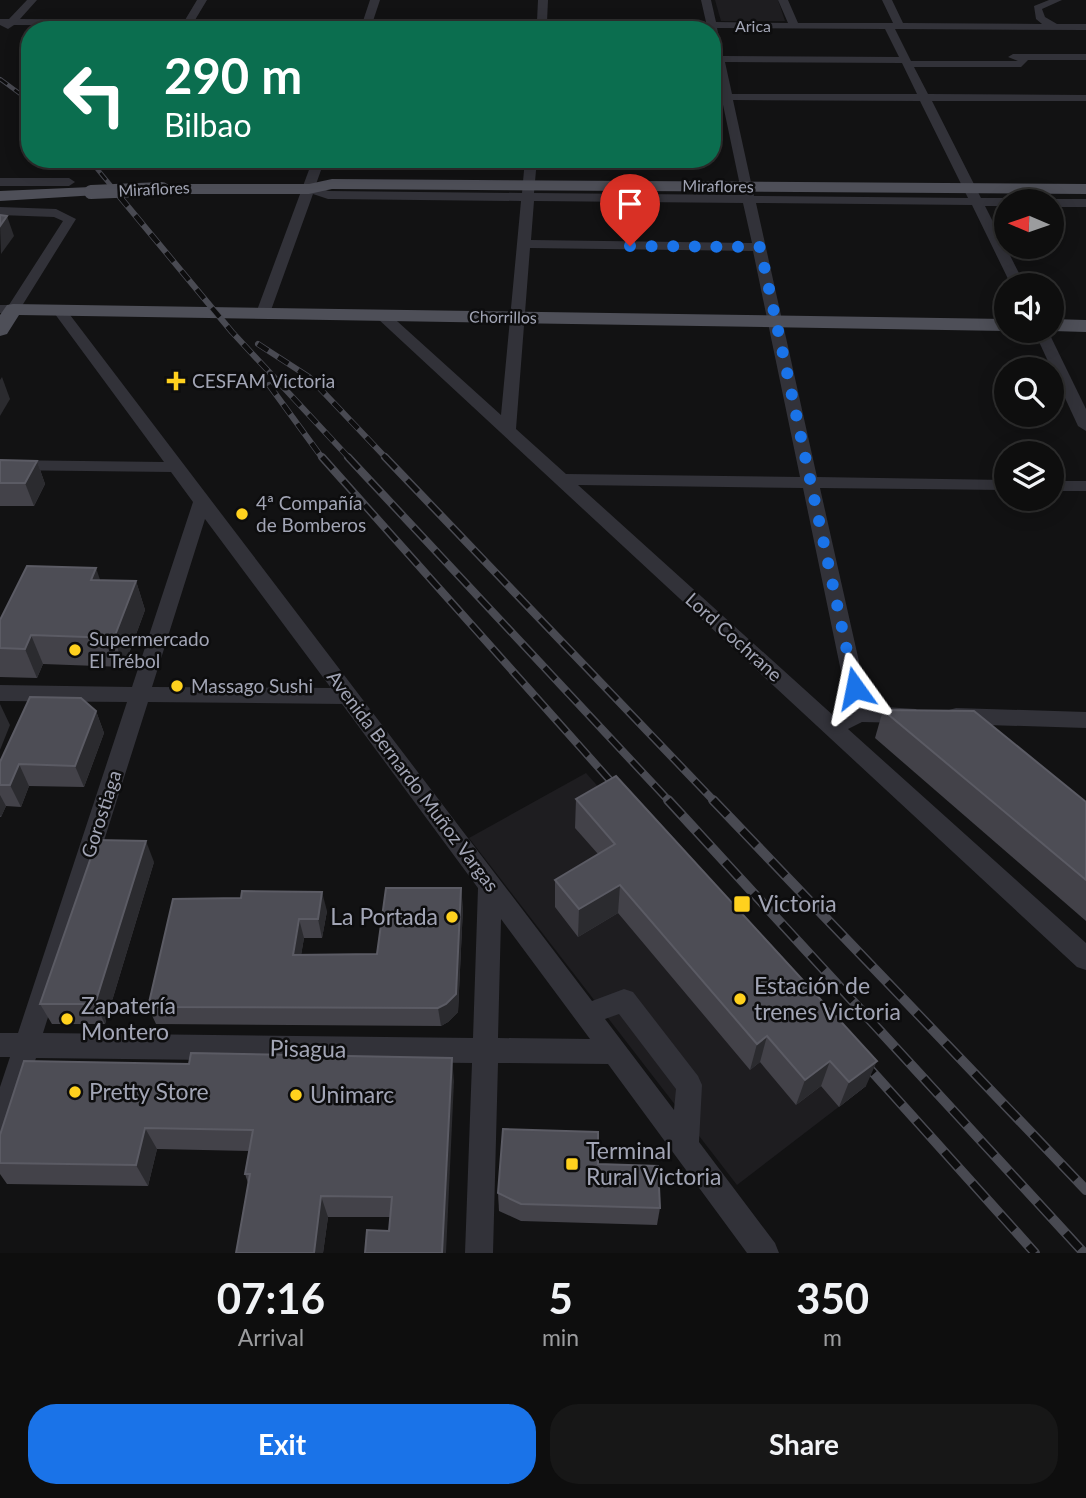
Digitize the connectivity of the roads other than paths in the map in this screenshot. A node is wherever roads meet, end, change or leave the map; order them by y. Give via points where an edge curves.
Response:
1 (32, 0) edge
2 (202, 0) edge
3 (375, 0) edge
4 (543, 0) edge
5 (706, 0) edge
6 (783, 0) edge
7 (887, 0) edge
8 (1060, 6) edge
9 (190, 21) edge
10 (367, 21) edge
11 (541, 21) edge
12 (711, 21) edge
13 (6, 22) edge
14 (793, 22) junction
15 (895, 24) junction
16 (721, 26) edge
17 (1055, 27) junction
18 (1084, 30) edge
19 (0, 35) edge
20 (1086, 57) edge
21 (721, 58) edge
22 (906, 62) junction
23 (721, 68) edge
24 (721, 97) edge
25 (727, 97) junction
26 (924, 97) junction
27 (1086, 98) edge
28 (316, 168) edge
29 (530, 168) edge
30 (0, 182) edge
31 (69, 182) dead end
32 (309, 188) junction
33 (529, 190) junction
34 (748, 193) junction
35 (973, 195) junction
36 (0, 196) edge
37 (994, 199) edge
38 (1086, 200) edge
39 (1064, 202) edge
40 (0, 211) edge
41 (525, 244) junction
42 (760, 247) junction
43 (1012, 273) edge
44 (7, 309) edge
45 (59, 310) junction
46 (263, 313) junction
47 (382, 315) junction
48 (519, 317) junction
49 (776, 321) junction
50 (994, 324) edge
51 (1064, 325) edge
52 (1086, 326) edge
53 (0, 330) edge
54 (1047, 343) edge
55 (1086, 426) edge
56 (508, 430) junction
57 (0, 465) edge
58 (178, 467) junction
59 (561, 479) junction
60 (811, 482) junction
61 (994, 485) edge
62 (1064, 486) edge
63 (1086, 486) edge
64 (203, 499) junction
65 (0, 693) edge
66 (37, 693) junction
67 (139, 694) junction
68 (350, 696) junction
69 (860, 714) junction
70 (27, 715) edge
71 (1086, 720) edge
72 (832, 727) junction
73 (490, 884) junction
74 (1086, 959) edge
75 (587, 1014) junction
76 (0, 1045) edge
77 (28, 1045) junction
78 (485, 1051) junction
79 (615, 1052) junction
80 (0, 1128) edge
81 (685, 1145) junction
82 (479, 1253) edge
83 (765, 1253) edge

1 - 13 street
2 - 9 street
3 - 10 street
4 - 11 street
5 - 12 street
6 - 14 street
7 - 15 street
8 - 17 street via 1037,8 1041,19
8 - 18 street
13 - 19 street
14 - 15 street, Arica
14 - 16 street, Arica
15 - 17 street, Arica
15 - 22 street
17 - 18 street, Arica
20 - 22 street via 1025,57 1021,64
21 - 22 street
22 - 26 street
23 - 25 street
24 - 25 street
25 - 26 street
25 - 34 street
26 - 27 street
26 - 35 street
28 - 32 street
29 - 33 street
30 - 31 street
32 - 33 main road, Miraflores via 332,184
32 - 36 main road, Miraflores, bridge
32 - 46 street
33 - 34 main road, Miraflores
33 - 41 street
34 - 35 main road, Miraflores
34 - 42 street
35 - 37 street, Miraflores
35 - 38 main road, Miraflores
35 - 43 street
38 - 39 street, Miraflores
40 - 44 street via 56,213 70,219
41 - 42 street
41 - 48 street
42 - 49 street
44 - 45 main road, Chorrillos
44 - 53 main road
45 - 46 main road, Chorrillos
45 - 58 street, Avenida Bernardo Muñoz Vargas
46 - 47 main road, Chorrillos
47 - 48 main road, Chorrillos
47 - 56 street, Lord Cochrane
48 - 49 main road, Chorrillos
48 - 56 street
49 - 50 main road, Chorrillos
49 - 60 street
51 - 52 main road
54 - 55 street
56 - 59 street, Lord Cochrane
57 - 58 street
58 - 64 street, Avenida Bernardo Muñoz Vargas
59 - 60 street
59 - 72 street, Lord Cochrane
60 - 61 street
60 - 69 street
62 - 63 street
64 - 67 street, Gorostiaga
64 - 68 street, Avenida Bernardo Muñoz Vargas
65 - 66 street
66 - 67 street
66 - 70 street
67 - 68 street
67 - 77 street, Gorostiaga
68 - 73 street, Avenida Bernardo Muñoz Vargas
69 - 71 street
69 - 72 street
72 - 74 street, Lord Cochrane
73 - 75 street, Avenida Bernardo Muñoz Vargas
73 - 78 street
75 - 79 street, Avenida Bernardo Muñoz Vargas
75 - 81 street via 624,1000 689,1085
76 - 77 street, Pisagua
77 - 78 street, Pisagua
77 - 80 street, Gorostiaga
78 - 79 street, Pisagua
78 - 82 street
79 - 81 street, Avenida Bernardo Muñoz Vargas
81 - 83 street, Avenida Bernardo Muñoz Vargas

